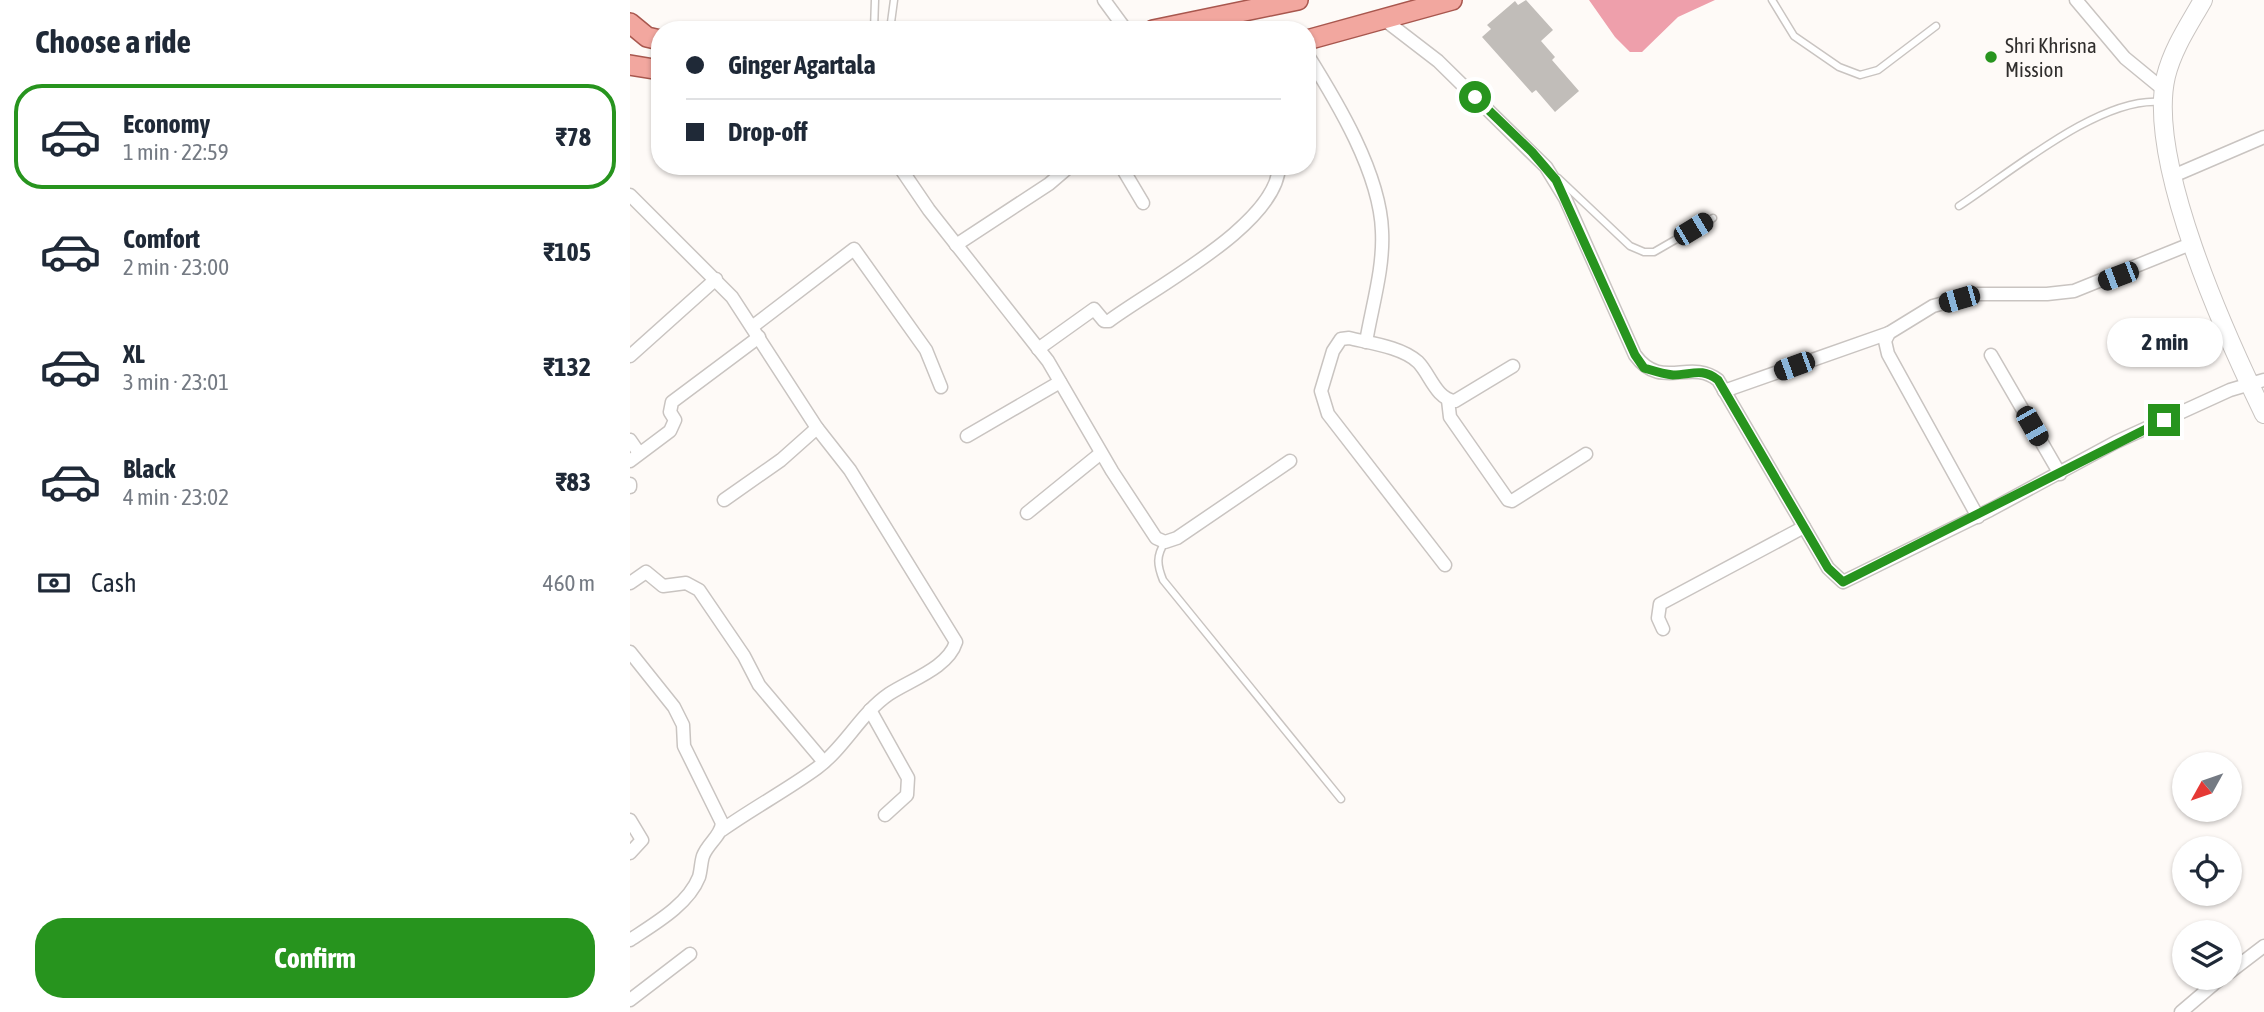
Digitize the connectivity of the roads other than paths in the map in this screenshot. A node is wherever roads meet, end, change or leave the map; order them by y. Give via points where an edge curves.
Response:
1 (875, 0) edge
2 (894, 0) edge
3 (1104, 0) edge
4 (1298, 0) edge
5 (1452, 0) edge
6 (1772, 0) edge
7 (2076, 0) edge
8 (2203, 0) edge
9 (874, 21) edge
10 (891, 21) edge
11 (1119, 21) edge
12 (1196, 21) edge
13 (1386, 21) junction
14 (630, 23) edge
15 (1936, 26) dead end
16 (651, 38) edge
17 (1316, 38) edge
18 (630, 65) edge
19 (651, 68) edge
20 (1316, 70) edge
21 (2163, 96) junction
22 (2264, 136) edge
23 (1546, 167) junction
24 (906, 175) edge
25 (1060, 175) edge
26 (1126, 175) edge
27 (1277, 175) edge
28 (2173, 176) junction
29 (630, 195) edge
30 (1143, 203) dead end
31 (1959, 206) dead end
32 (1713, 218) dead end
33 (2193, 243) junction
34 (957, 245) junction
35 (716, 279) junction
36 (755, 332) junction
37 (1889, 333) junction
38 (1366, 342) junction
39 (1038, 349) junction
40 (1992, 355) dead end
41 (630, 356) edge
42 (1513, 366) dead end
43 (2257, 381) edge
44 (1060, 382) junction
45 (941, 387) dead end
46 (1724, 391) junction
47 (1448, 400) junction
48 (2264, 414) edge
49 (817, 428) junction
50 (968, 436) dead end
51 (630, 440) edge
52 (1101, 453) junction
53 (1586, 454) dead end
54 (635, 457) edge
55 (1290, 461) dead end
56 (2060, 474) junction
57 (724, 500) dead end
58 (1027, 513) dead end
59 (1978, 517) junction
60 (1804, 527) junction
61 (1165, 542) junction
62 (1445, 565) dead end
63 (630, 583) edge
64 (1663, 629) dead end
65 (630, 652) edge
66 (870, 710) junction
67 (824, 762) junction
68 (1341, 799) dead end
69 (885, 815) dead end
70 (630, 820) edge
71 (722, 830) junction
72 (630, 853) edge
73 (630, 940) edge
74 (2264, 946) edge
75 (690, 954) dead end
76 (2242, 963) edge
77 (2207, 990) edge
78 (630, 1000) edge
79 (2181, 1012) edge

1 - 9 lane
2 - 10 lane
3 - 11 street
4 - 12 main road
5 - 13 main road
6 - 15 lane via 1794,36 1839,67 1860,75 1878,70
7 - 21 street
8 - 21 street via 2175,48
13 - 17 main road
13 - 23 street via 1438,61
14 - 16 main road
18 - 19 main road
20 - 38 street via 1341,113 1377,199 1382,231
21 - 28 street
21 - 31 lane via 2098,116
22 - 28 street
23 - 32 lane via 1630,246 1644,252 1654,252
23 - 46 street via 1644,368 1675,375 1708,372
24 - 34 street
25 - 34 street
26 - 30 street
27 - 39 street via 1264,207 1200,260 1109,321 1094,309
28 - 33 street
29 - 35 street
33 - 37 street via 2074,290 1977,294 1933,306
33 - 43 street
34 - 39 street
35 - 36 street
35 - 41 street
36 - 45 street via 854,249 926,350
36 - 49 street
36 - 54 street via 672,402 670,412 675,420 670,431
37 - 46 street
37 - 59 street via 1885,341 1888,354
38 - 47 street via 1415,360
38 - 62 street via 1349,338 1336,344 1321,391 1328,414
39 - 44 street
40 - 56 street
42 - 47 street via 1455,401
43 - 48 street
43 - 56 street via 2116,442
44 - 50 street
44 - 52 street
46 - 60 street
47 - 53 street via 1450,417 1508,500
49 - 57 street
49 - 66 street via 850,470 956,642 943,661
51 - 54 street
52 - 58 street
52 - 61 street via 1156,538
55 - 61 street
56 - 59 street
59 - 60 street via 1843,582 1828,568
60 - 64 street via 1660,604 1658,618
61 - 68 lane via 1158,553 1163,580
63 - 67 street via 646,572 663,586 686,583 699,590 760,685
65 - 71 street via 674,707 683,725 684,746 719,814
66 - 67 street
66 - 69 street via 908,778 907,795
67 - 71 street
70 - 72 street via 642,841
71 - 73 street via 703,856 693,889 669,913
74 - 76 street
75 - 78 street
77 - 79 street

